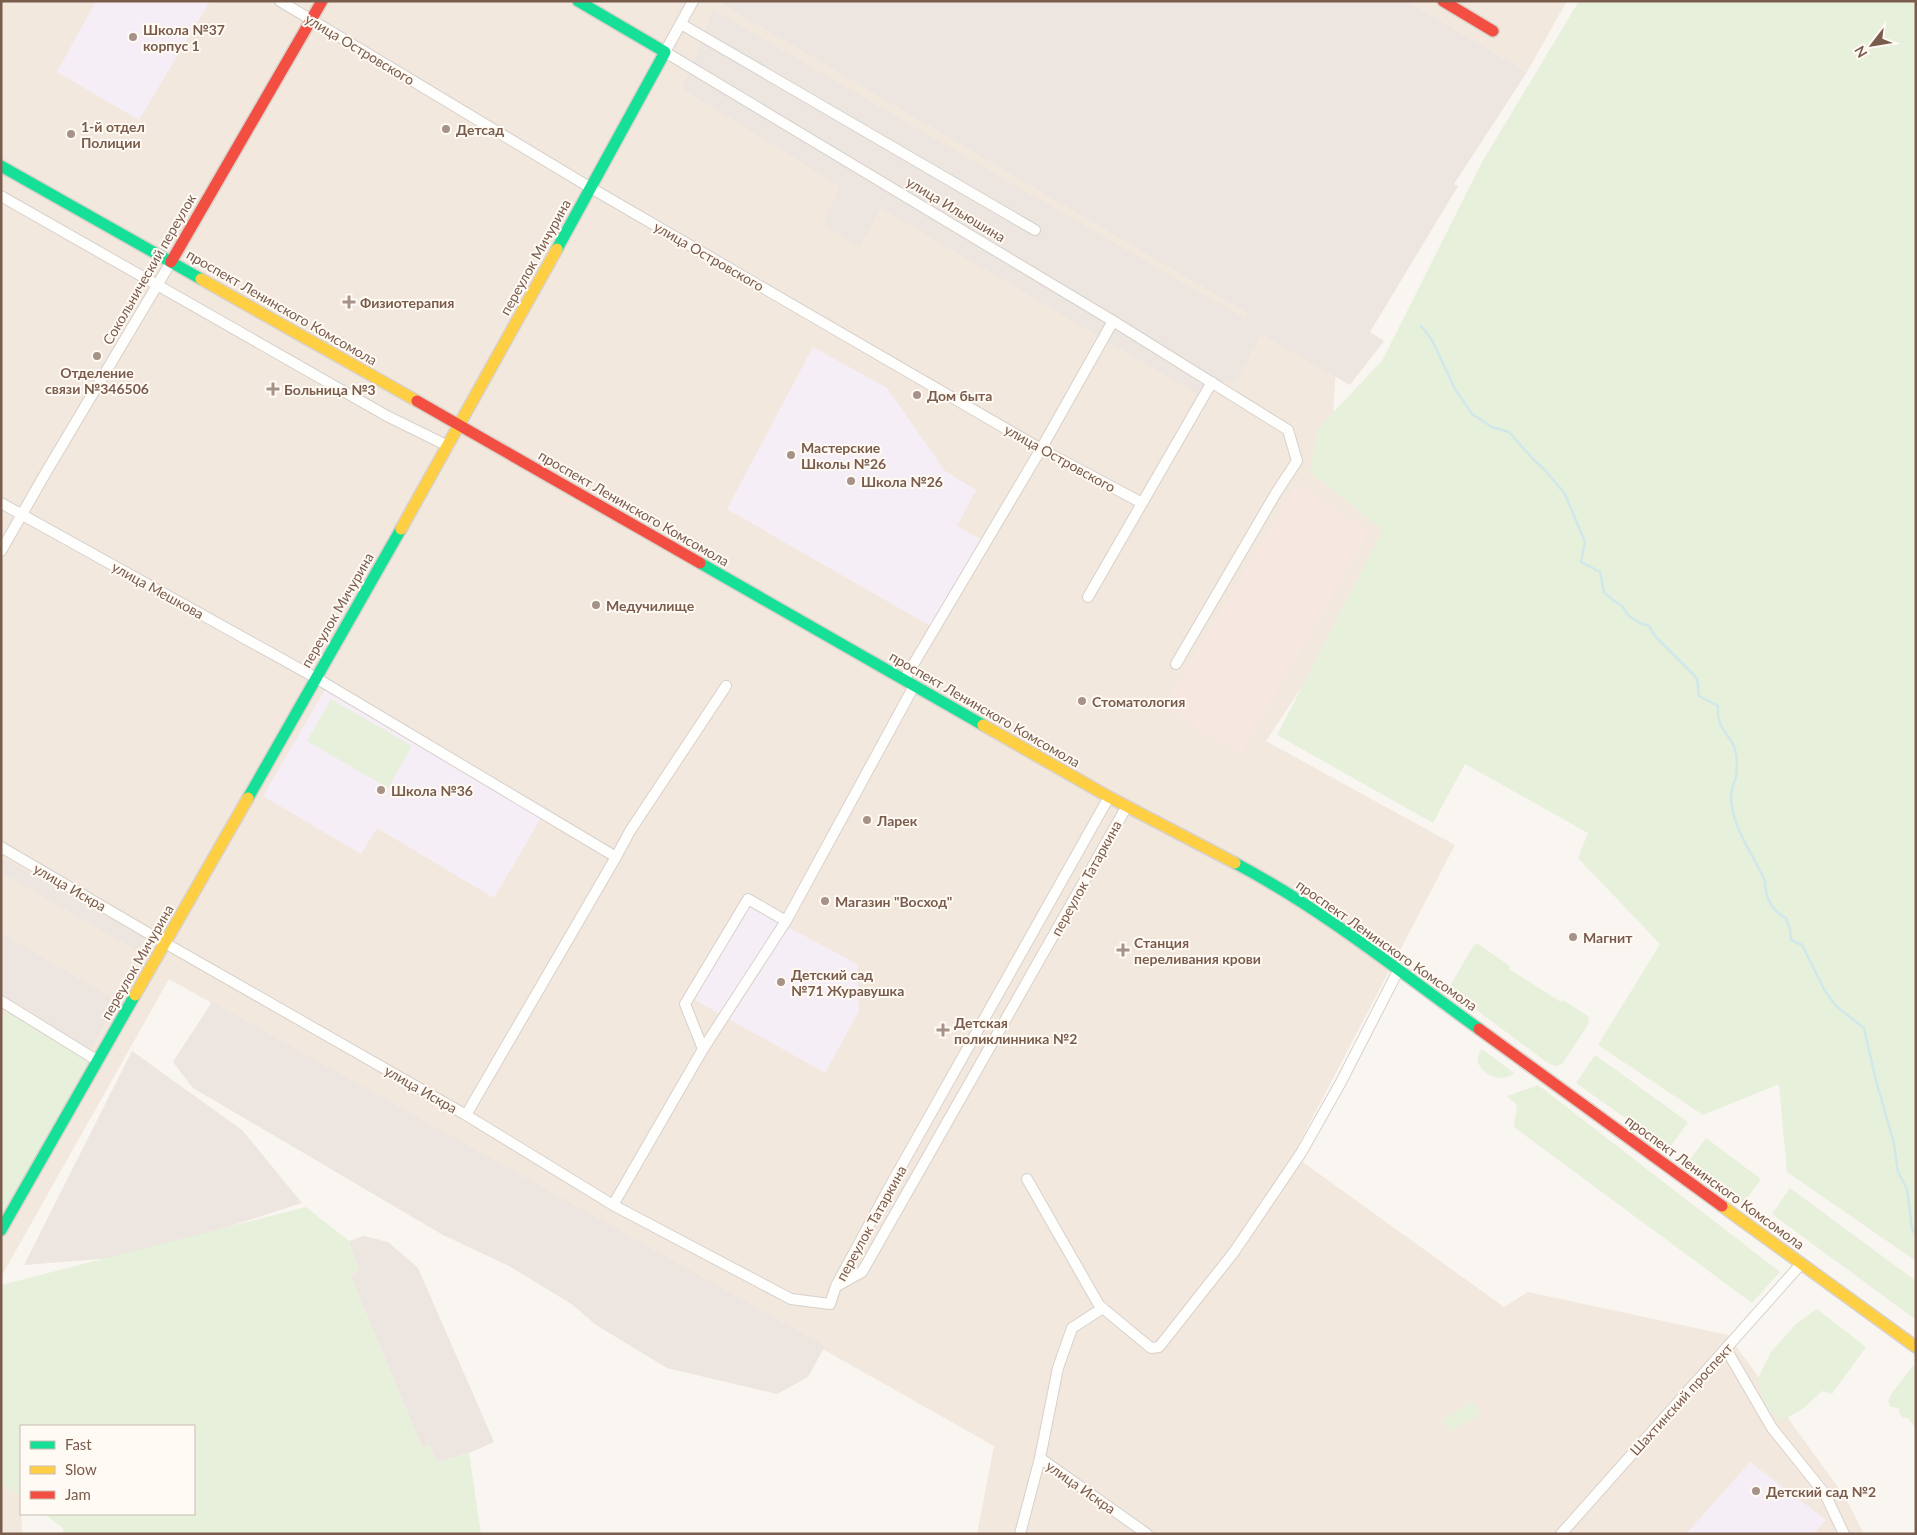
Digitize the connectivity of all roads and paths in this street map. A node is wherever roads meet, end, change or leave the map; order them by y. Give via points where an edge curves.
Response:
1 (280, 1) edge
2 (322, 1) edge
3 (578, 1) edge
4 (693, 1) edge
5 (1443, 1) edge
6 (312, 20) junction
7 (681, 24) junction
8 (1493, 31) dead end
9 (665, 52) junction
10 (1, 166) edge
11 (591, 188) junction
12 (1, 196) edge
13 (1036, 230) dead end
14 (171, 262) junction
15 (158, 284) junction
16 (1113, 321) junction
17 (1212, 382) junction
18 (460, 425) junction
19 (448, 446) junction
20 (1041, 449) junction
21 (1, 502) edge
22 (1142, 503) junction
23 (22, 514) junction
24 (1, 551) edge
25 (1088, 597) dead end
26 (1176, 664) dead end
27 (316, 678) junction
28 (909, 683) junction
29 (726, 686) dead end
30 (1109, 797) junction
31 (1127, 806) junction
32 (1, 847) edge
33 (616, 857) junction
34 (786, 921) junction
35 (165, 943) junction
36 (1399, 969) junction
37 (1, 1001) edge
38 (703, 1049) junction
39 (98, 1061) junction
40 (466, 1115) junction
41 (1027, 1179) dead end
42 (613, 1204) junction
43 (1, 1230) edge
44 (1801, 1264) junction
45 (836, 1286) junction
46 (1103, 1308) junction
47 (1913, 1346) edge
48 (1726, 1349) junction
49 (1040, 1458) junction
50 (1020, 1534) edge
51 (1147, 1534) edge
52 (1561, 1534) edge
53 (1844, 1534) edge

1 - 6 street, улица Островского
2 - 6 main road, Сокольнический переулок
3 - 9 main road, улица Ильюшина
4 - 7 street, переулок Мичурина
5 - 8 main road
6 - 11 street, улица Островского
6 - 14 main road, Сокольнический переулок
7 - 9 street, переулок Мичурина
7 - 13 street
9 - 11 main road, переулок Мичурина
9 - 16 street, улица Ильюшина
10 - 14 main road, проспект Ленинского Комсомола
11 - 18 main road, переулок Мичурина
11 - 20 street, улица Островского
12 - 15 street
14 - 15 street, Сокольнический переулок
14 - 18 main road, проспект Ленинского Комсомола
15 - 19 street via 387,416
15 - 23 street, Сокольнический переулок
16 - 17 street, улица Ильюшина
16 - 20 street
17 - 22 street
17 - 26 street, улица Ильюшина via 1288,430 1297,461
18 - 19 main road, переулок Мичурина
18 - 28 main road, проспект Ленинского Комсомола
19 - 27 main road, переулок Мичурина
20 - 22 street, улица Островского
20 - 28 street
21 - 23 street, улица Мешкова
22 - 25 street
23 - 24 street, Сокольнический переулок
23 - 27 street, улица Мешкова
27 - 33 street, улица Мешкова
27 - 35 main road, переулок Мичурина
28 - 30 main road, проспект Ленинского Комсомола
28 - 34 street
29 - 33 street
30 - 31 main road, проспект Ленинского Комсомола
30 - 45 street, переулок Татаркина
31 - 36 main road, проспект Ленинского Комсомола via 1269,881
31 - 45 street, переулок Татаркина via 862,1272
32 - 35 street, улица Искра
33 - 40 street
34 - 38 street
34 - 38 street via 748,900 685,1004
35 - 39 main road, переулок Мичурина
35 - 40 street, улица Искра
36 - 44 main road, проспект Ленинского Комсомола
36 - 46 street via 1301,1153 1234,1252 1166,1340 1159,1347 1151,1348
37 - 39 street
38 - 42 street
39 - 43 main road, переулок Мичурина
40 - 42 street, улица Искра
41 - 46 street
42 - 45 street, улица Искра via 791,1299 830,1304
44 - 47 main road, проспект Ленинского Комсомола
44 - 48 street, Шахтинский проспект
46 - 49 street via 1072,1328 1058,1368
48 - 52 street, Шахтинский проспект
48 - 53 street via 1772,1428 1825,1494
49 - 50 street
49 - 51 street, улица Искра

